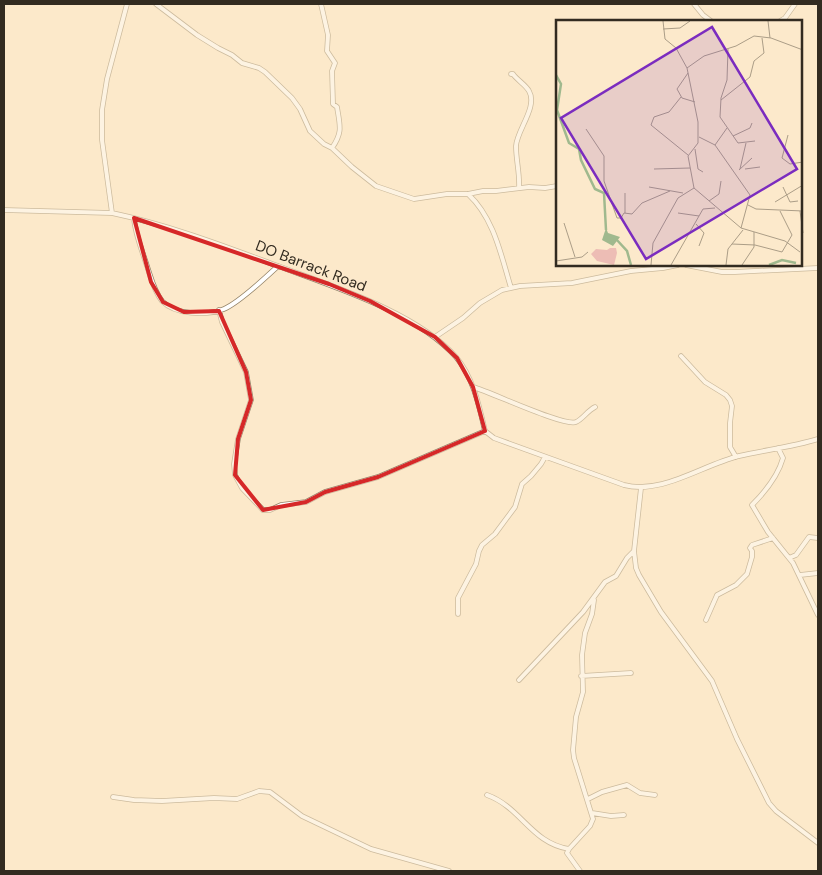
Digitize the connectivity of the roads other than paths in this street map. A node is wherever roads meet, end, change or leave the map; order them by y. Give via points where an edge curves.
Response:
1 (127, 4) edge
2 (156, 4) edge
3 (321, 4) edge
4 (694, 4) edge
5 (795, 4) edge
6 (710, 20) edge
7 (782, 20) edge
8 (510, 74) dead end
9 (332, 148) junction
10 (556, 186) edge
11 (519, 188) junction
12 (468, 194) junction
13 (4, 210) edge
14 (112, 214) junction
15 (134, 218) junction
16 (278, 266) junction
17 (673, 266) edge
18 (692, 266) edge
19 (818, 268) edge
20 (511, 288) junction
21 (219, 310) junction
22 (435, 337) junction
23 (681, 356) dead end
24 (473, 387) junction
25 (594, 407) dead end
26 (485, 430) junction
27 (818, 439) edge
28 (778, 448) junction
29 (545, 456) junction
30 (736, 457) junction
31 (641, 488) junction
32 (773, 538) junction
33 (818, 538) edge
34 (634, 551) junction
35 (789, 558) junction
36 (818, 573) edge
37 (800, 575) junction
38 (594, 600) junction
39 (458, 614) dead end
40 (818, 615) edge
41 (706, 620) dead end
42 (630, 672) dead end
43 (582, 676) junction
44 (519, 680) dead end
45 (486, 795) dead end
46 (655, 795) dead end
47 (113, 797) dead end
48 (588, 799) junction
49 (592, 813) junction
50 (624, 815) dead end
51 (818, 843) edge
52 (569, 849) junction
53 (449, 871) edge
54 (580, 871) edge

1 - 14 street via 102,110 102,140
2 - 9 street via 197,35 242,63 265,72 292,98 310,131
3 - 9 street via 328,34 327,50 335,62 332,100 337,107 341,129
4 - 6 street
5 - 7 street
8 - 11 street via 527,87 531,96 517,140
9 - 12 street via 376,186 396,194 414,199
10 - 11 street
11 - 12 street
12 - 20 street via 491,226
13 - 14 street, DO Barrack Road
14 - 15 street, DO Barrack Road
15 - 16 street, DO Barrack Road
15 - 21 street via 152,282 163,302 184,312
16 - 21 street via 236,301
16 - 22 street, DO Barrack Road via 370,301
17 - 20 street via 572,283
18 - 19 street via 728,272
20 - 22 street via 491,296
21 - 26 street via 246,372 251,400 238,439 235,475 242,488 263,510 306,502 325,492 378,477
22 - 24 street, DO Barrack Road via 457,358
23 - 30 street via 705,382 730,400 730,447
24 - 25 street via 570,422 578,421
24 - 26 street, DO Barrack Road
26 - 29 street via 494,438
27 - 28 street
28 - 30 street
28 - 32 street via 783,458 781,464 752,505
29 - 31 street via 624,485
29 - 39 street via 532,476 522,484 515,507 479,551 476,564 458,598
30 - 31 street via 685,477
31 - 34 street
32 - 35 street
32 - 41 street via 752,545 747,574 736,585 717,595
33 - 35 street via 809,537 796,555
34 - 38 street via 616,576 597,591
34 - 51 street via 636,568 643,583 712,680 769,803
35 - 37 street
36 - 37 street
37 - 40 street
38 - 43 street via 585,633
38 - 44 street
42 - 43 street
43 - 48 street via 583,692 572,750
45 - 52 street via 518,815 545,841
46 - 48 street via 640,793 627,785
47 - 53 street via 162,801 238,799 259,790 270,792 302,816 371,849
48 - 49 street
49 - 50 street
49 - 52 street via 590,826
52 - 54 street via 570,859

